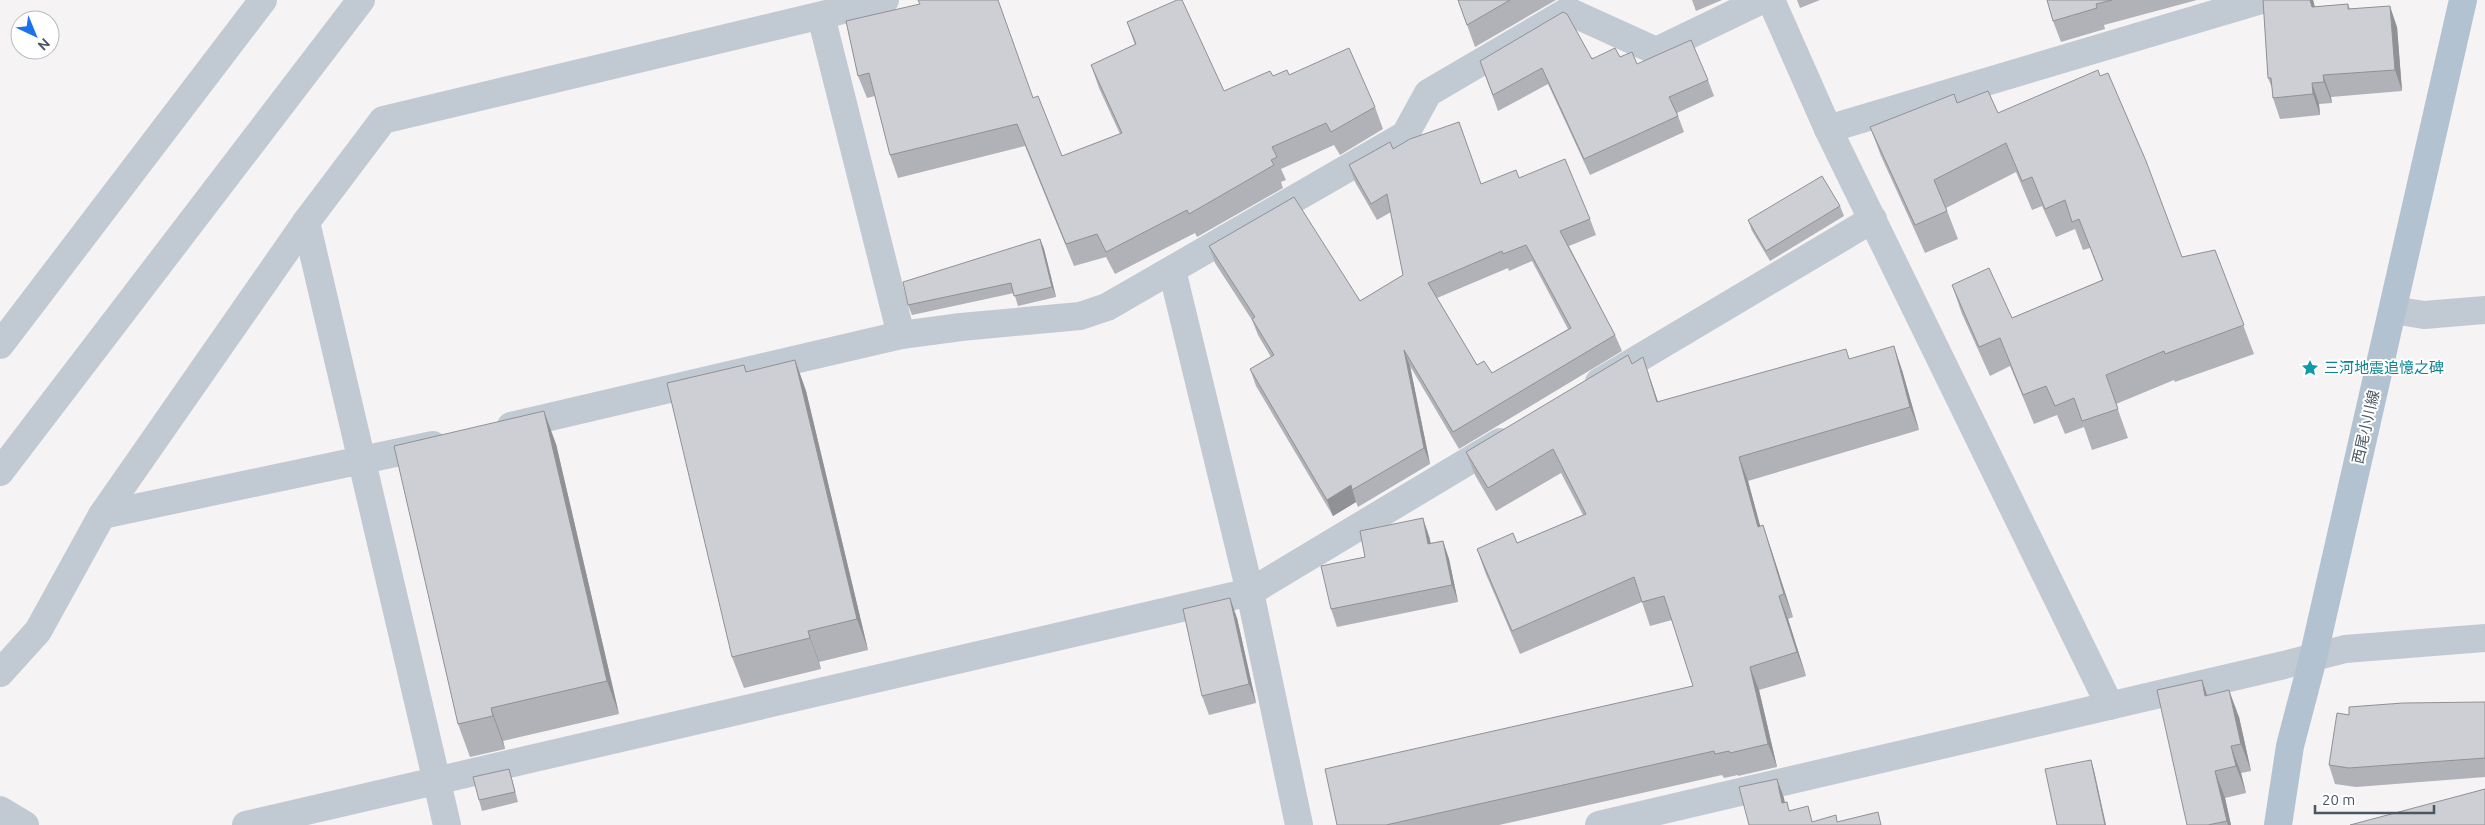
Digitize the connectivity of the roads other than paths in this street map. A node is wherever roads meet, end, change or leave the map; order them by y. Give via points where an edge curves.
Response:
1 (263, 0) edge
2 (361, 0) edge
3 (885, 0) edge
4 (1762, 0) edge
5 (1771, 0) edge
6 (2261, 0) edge
7 (2463, 0) edge
8 (821, 16) junction
9 (1828, 129) junction
10 (1873, 219) junction
11 (306, 222) junction
12 (1172, 270) junction
13 (2393, 310) junction
14 (2485, 310) edge
15 (901, 335) junction
16 (0, 345) edge
17 (1576, 396) edge
18 (488, 432) edge
19 (1518, 432) edge
20 (459, 439) edge
21 (362, 461) junction
22 (0, 472) edge
23 (102, 515) junction
24 (1250, 592) junction
25 (2485, 638) edge
26 (2313, 658) junction
27 (0, 673) edge
28 (2110, 706) junction
29 (437, 782) junction
30 (0, 810) edge
31 (26, 825) edge
32 (246, 825) edge
33 (446, 825) edge
34 (1299, 825) edge
35 (1600, 825) edge
36 (2278, 825) edge

1 - 16 street
2 - 22 street
3 - 8 street
4 - 12 street via 1656,50 1568,11 1428,93 1405,135
5 - 9 street
6 - 9 street
7 - 13 main road, 西尾小川線
8 - 11 street via 383,120
8 - 15 street
9 - 10 street
10 - 17 street
10 - 28 street
11 - 21 street
11 - 23 street
12 - 15 street via 1107,307 1080,316 962,326
12 - 24 street
13 - 14 street via 2424,315
13 - 26 main road, 西尾小川線
15 - 18 street
19 - 24 street
20 - 21 street
21 - 23 street
21 - 29 street
23 - 27 street via 38,631
24 - 29 street
24 - 34 street
25 - 26 street via 2345,649
26 - 28 street
26 - 36 main road, 西尾小川線 via 2290,746
28 - 35 street
29 - 32 street
29 - 33 street
30 - 31 street

